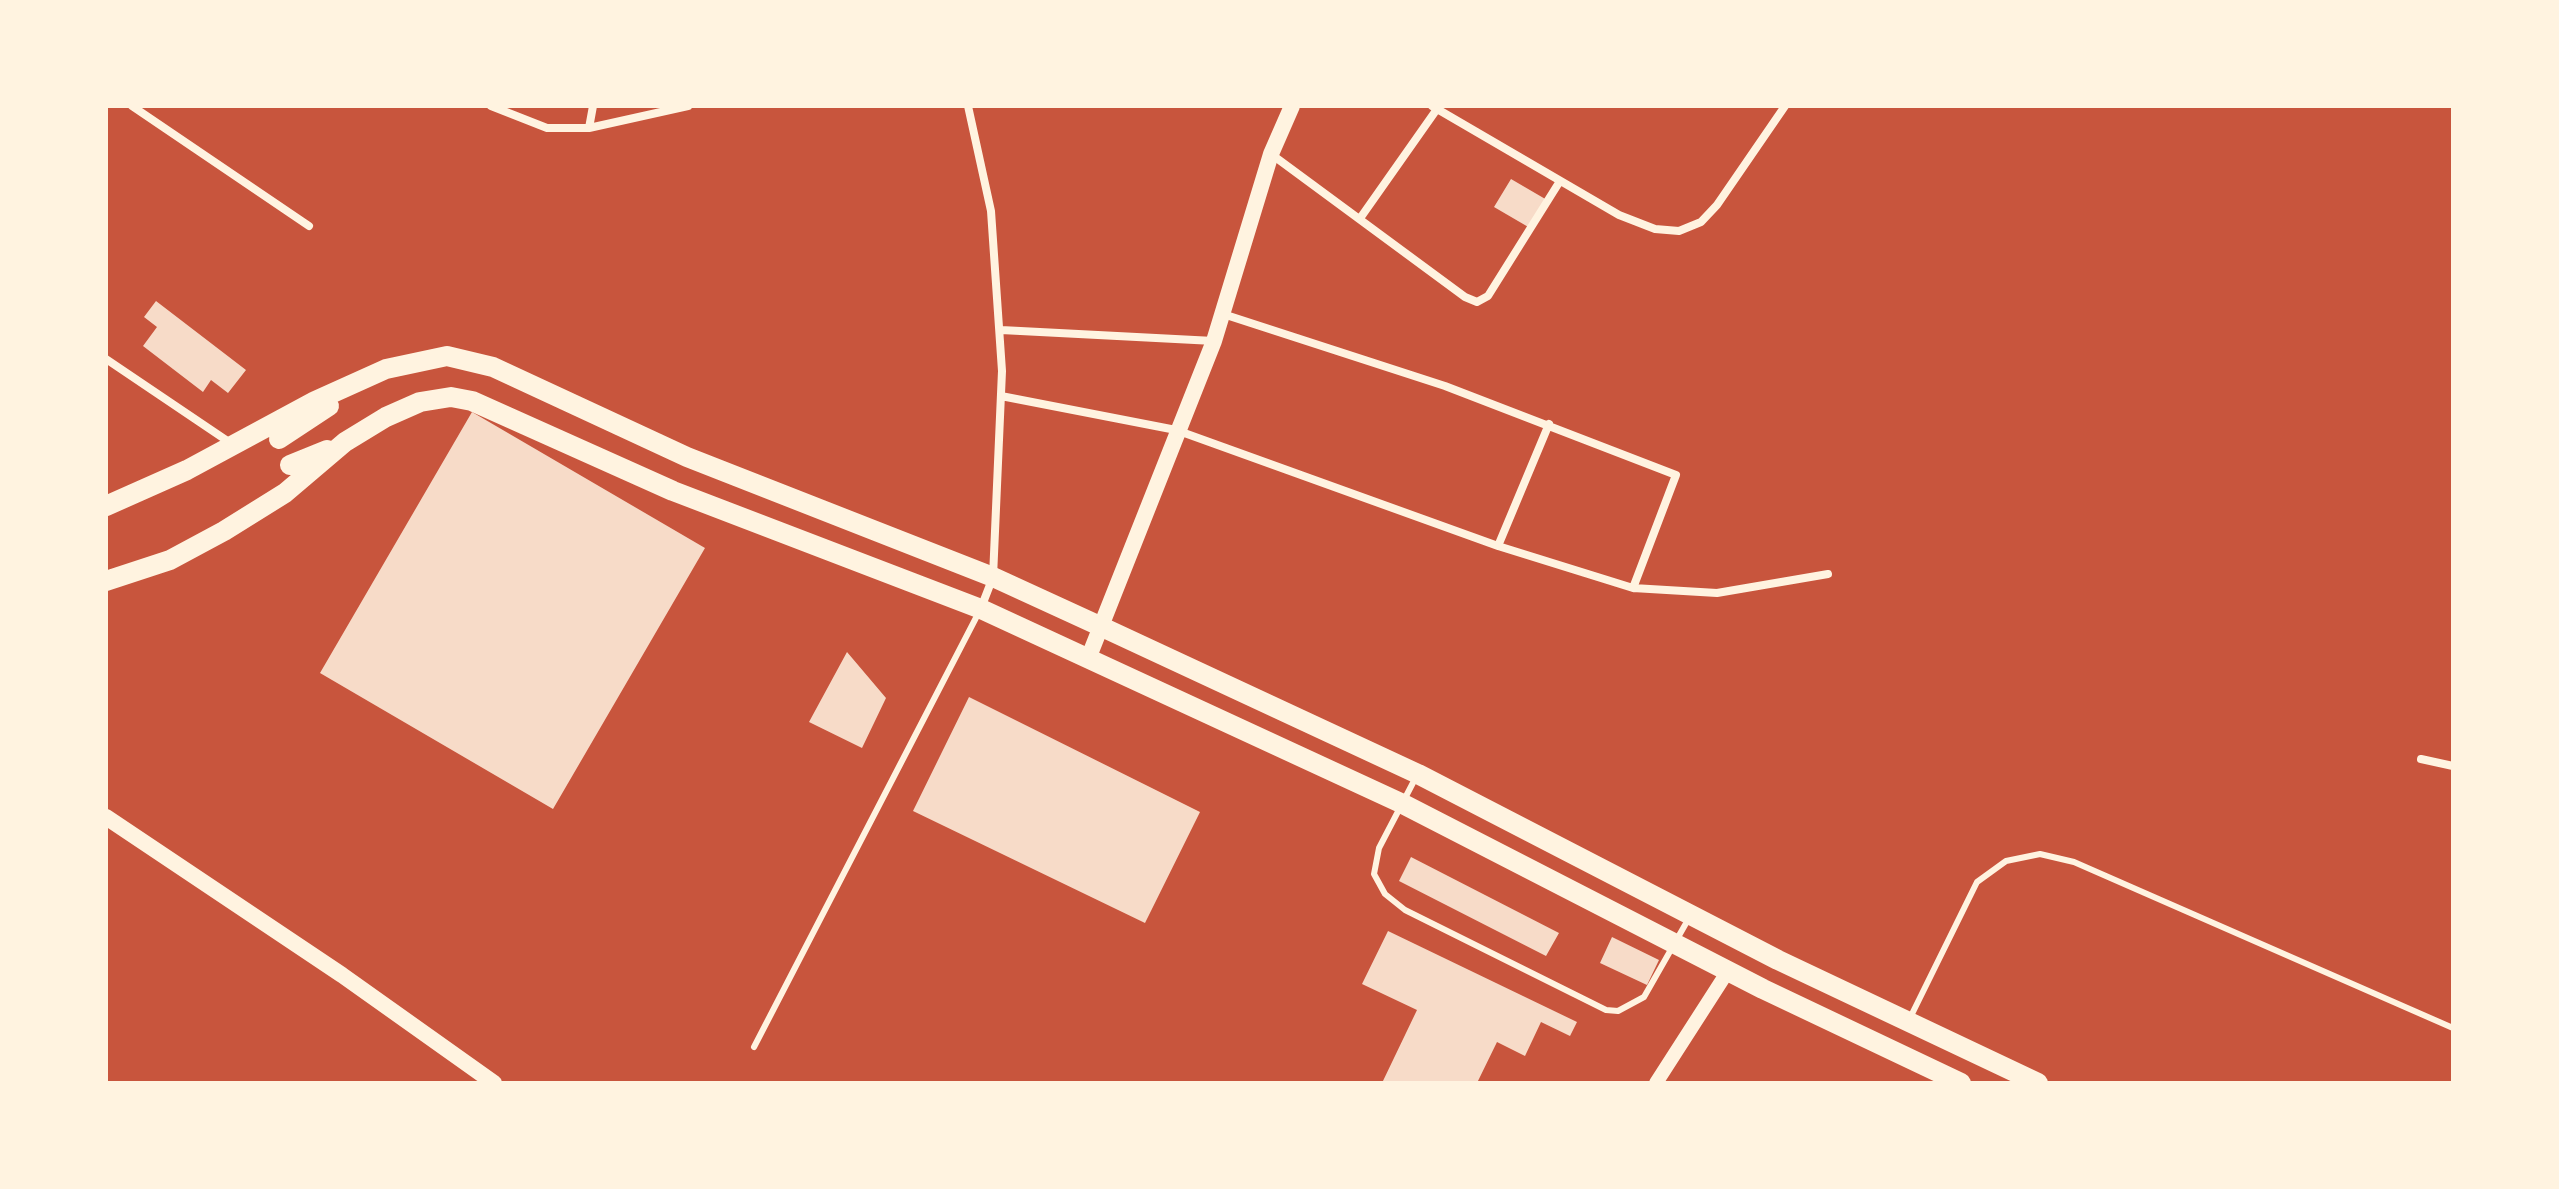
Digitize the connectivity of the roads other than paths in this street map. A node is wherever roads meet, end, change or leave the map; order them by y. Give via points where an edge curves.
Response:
1 (132, 106) edge
2 (491, 106) edge
3 (593, 106) edge
4 (688, 106) edge
5 (968, 106) edge
6 (1292, 106) edge
7 (1785, 106) edge
8 (1435, 108) edge
9 (589, 128) junction
10 (1271, 154) junction
11 (1560, 181) junction
12 (1361, 217) junction
13 (309, 226) dead end
14 (1222, 313) junction
15 (1001, 330) junction
16 (1214, 341) junction
17 (106, 359) edge
18 (386, 369) junction
19 (1001, 396) junction
20 (596, 415) junction
21 (1549, 424) junction
22 (1176, 430) junction
23 (279, 439) dead end
24 (345, 442) junction
25 (233, 444) junction
26 (580, 448) junction
27 (290, 465) dead end
28 (106, 506) edge
29 (1498, 546) junction
30 (1828, 574) dead end
31 (993, 577) junction
32 (106, 581) edge
33 (1633, 588) junction
34 (981, 609) junction
35 (1102, 627) junction
36 (1088, 659) junction
37 (2421, 759) dead end
38 (2453, 766) edge
39 (1418, 774) junction
40 (1403, 804) junction
41 (106, 817) edge
42 (1691, 915) junction
43 (1676, 944) junction
44 (1728, 971) junction
45 (1908, 1022) junction
46 (2453, 1028) edge
47 (754, 1047) dead end
48 (494, 1083) edge
49 (1656, 1083) edge
50 (1961, 1083) edge
51 (2038, 1083) edge

1 - 13 street
2 - 9 street via 547,128
3 - 9 street
4 - 9 street
5 - 15 street via 991,211
6 - 10 main road
7 - 11 street via 1717,205 1701,222 1679,231 1655,229 1619,215
8 - 11 street
8 - 12 street
10 - 12 street
10 - 14 main road
11 - 12 street via 1488,296 1477,302
14 - 16 main road
14 - 21 street
15 - 16 street
15 - 19 street
16 - 22 main road
17 - 25 street
18 - 20 main road via 447,356 493,367
18 - 23 main road
18 - 25 main road
19 - 22 street
19 - 31 street
20 - 26 main road
20 - 31 main road via 687,457
21 - 29 street
21 - 33 street via 1676,475
22 - 29 street
22 - 35 main road
24 - 26 main road via 420,402 451,397 486,405
24 - 27 main road
24 - 32 main road via 285,493 224,531 170,560
25 - 28 main road
26 - 34 main road via 673,491
29 - 33 street
30 - 33 street via 1717,593
31 - 34 street
31 - 35 main road
34 - 36 main road
34 - 47 lane
35 - 36 main road
35 - 39 main road
36 - 40 main road
37 - 38 street
39 - 40 lane
39 - 42 main road
40 - 43 main road
40 - 43 lane via 1379,848 1374,874 1385,894 1405,910 1606,1010 1618,1011 1644,997
41 - 48 main road
42 - 43 lane
42 - 45 main road
43 - 44 main road
44 - 49 street
44 - 50 main road
45 - 46 lane via 1977,882 2006,861 2040,854 2074,862
45 - 51 main road

